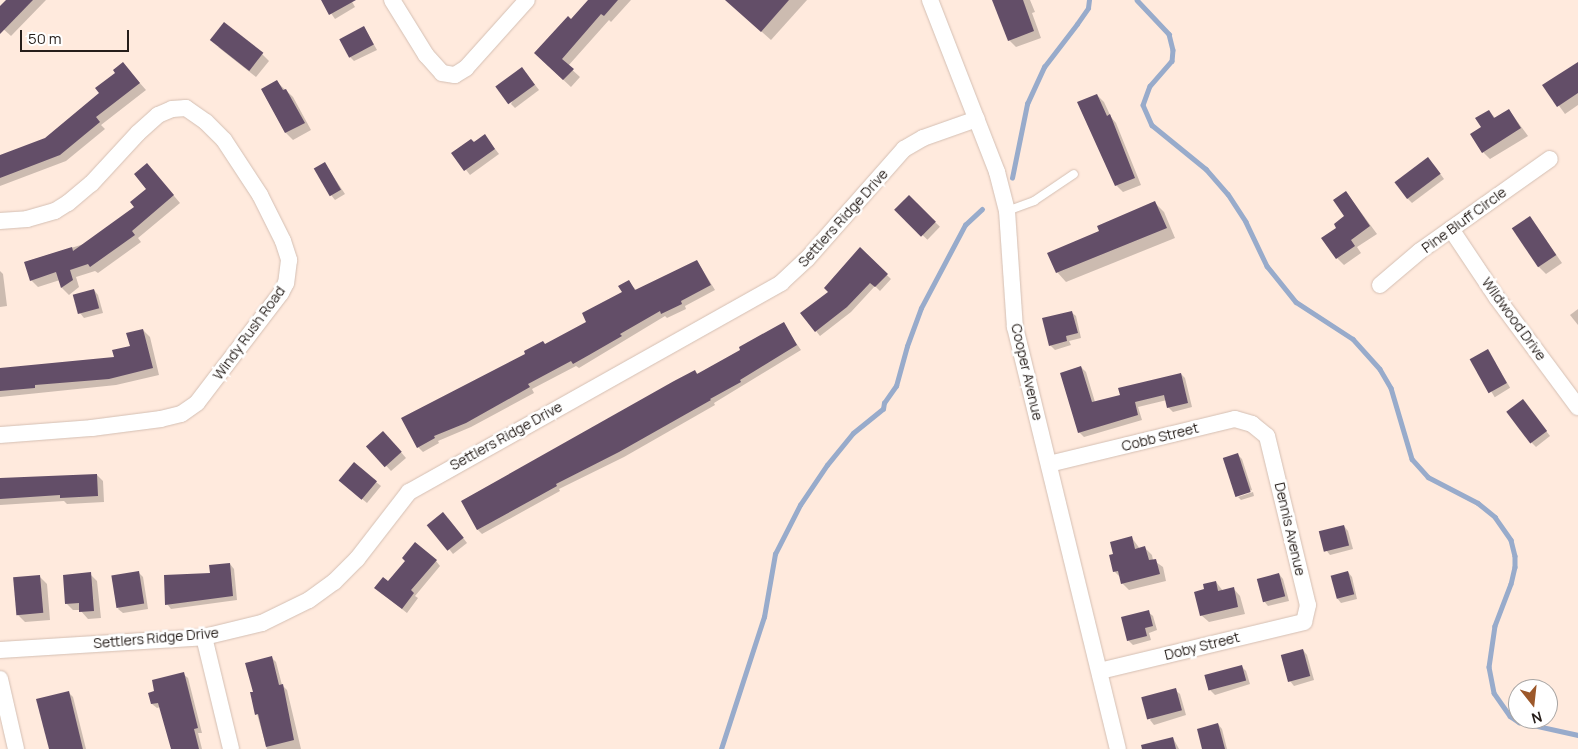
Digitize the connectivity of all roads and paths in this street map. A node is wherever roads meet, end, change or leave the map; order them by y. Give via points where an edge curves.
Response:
1 (392, 0) edge
2 (527, 0) edge
3 (930, 0) edge
4 (977, 119) junction
5 (1550, 159) dead end
6 (1074, 174) dead end
7 (1007, 211) junction
8 (0, 221) edge
9 (1451, 229) junction
10 (1380, 285) dead end
11 (1578, 407) edge
12 (0, 435) edge
13 (1267, 436) joint
14 (1049, 464) junction
15 (1304, 622) joint
16 (204, 637) junction
17 (0, 650) edge
18 (1100, 671) junction
19 (0, 679) edge
20 (16, 749) edge
21 (231, 749) edge
22 (1118, 749) edge

1 - 2 street via 426,55 442,73 454,75 466,68
3 - 4 street, Cooper Avenue
4 - 7 street, Cooper Avenue via 997,172
4 - 16 street, Settlers Ridge Drive via 923,138 904,149 788,278 409,492 357,559 334,582 309,600 262,623
5 - 9 street, Pine Bluff Circle
6 - 7 lane via 1034,202
7 - 14 street, Cooper Avenue via 1015,327
8 - 12 street, Windy Rush Road via 27,219 55,211 91,184 158,115 186,108 224,140 260,195 289,260 286,283 281,293 197,403 181,414 92,428
9 - 10 street, Pine Bluff Circle
9 - 11 street, Wildwood Drive via 1497,298
13 - 14 street, Cobb Street via 1252,424 1235,419
13 - 15 street, Dennis Avenue via 1308,606
14 - 18 street, Cooper Avenue
15 - 18 street, Doby Street
16 - 17 street, Settlers Ridge Drive
16 - 21 street
18 - 22 street, Cooper Avenue
19 - 20 street

